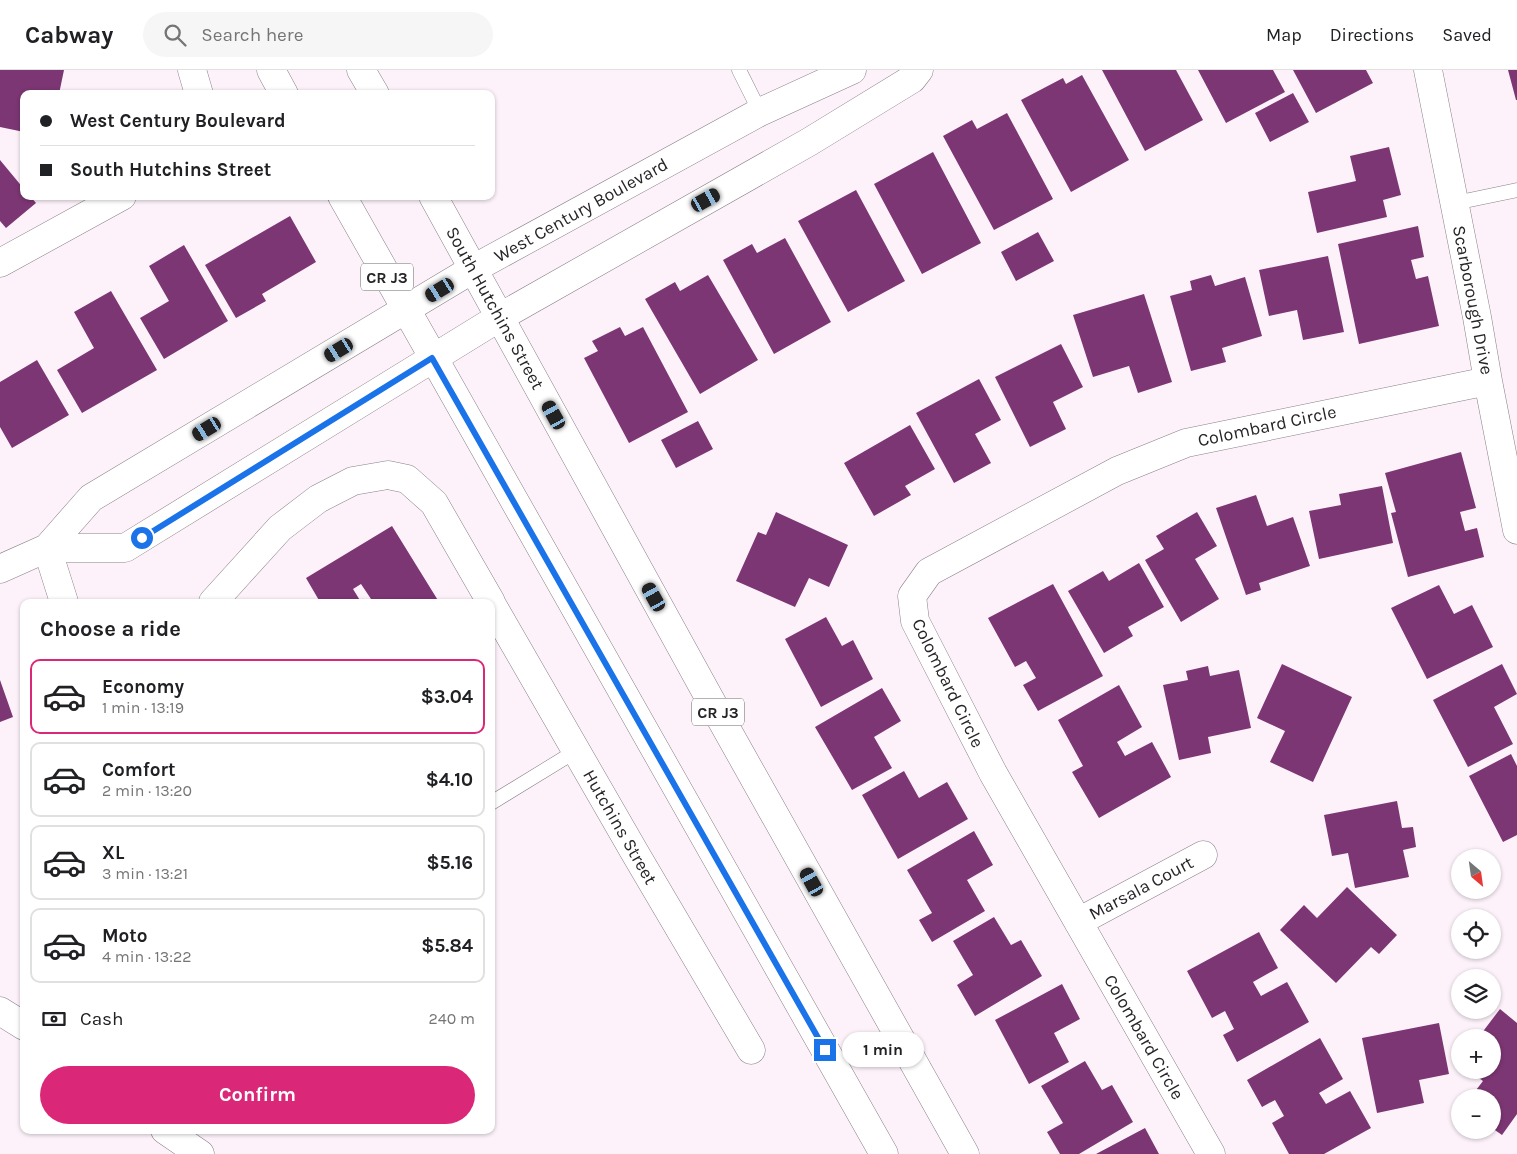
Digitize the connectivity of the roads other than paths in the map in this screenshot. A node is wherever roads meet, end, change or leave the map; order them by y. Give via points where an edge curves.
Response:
1 (192, 70) edge
2 (271, 70) edge
3 (361, 70) edge
4 (739, 70) edge
5 (852, 70) edge
6 (919, 70) edge
7 (1428, 70) edge
8 (198, 90) edge
9 (282, 90) edge
10 (372, 90) edge
11 (760, 112) junction
12 (1517, 190) edge
13 (115, 200) edge
14 (344, 200) edge
15 (435, 200) edge
16 (1455, 203) junction
17 (0, 263) edge
18 (473, 269) junction
19 (406, 310) junction
20 (500, 317) junction
21 (432, 358) junction
22 (1488, 381) junction
23 (1517, 530) edge
24 (46, 548) junction
25 (0, 569) edge
26 (63, 599) edge
27 (216, 599) edge
28 (489, 599) edge
29 (495, 610) edge
30 (576, 751) junction
31 (495, 801) edge
32 (1204, 854) dead end
33 (1078, 922) junction
34 (0, 1011) edge
35 (20, 1024) edge
36 (750, 1050) dead end
37 (171, 1134) edge
38 (200, 1154) edge
39 (884, 1154) edge
40 (965, 1154) edge
41 (1211, 1154) edge

1 - 8 street
2 - 9 street
3 - 10 street
4 - 11 lane
5 - 11 street, West Century Boulevard
6 - 20 street, West Century Boulevard via 912,79 809,142
7 - 16 street, Scarborough Drive
11 - 18 street, West Century Boulevard
12 - 16 lane
13 - 17 street
14 - 19 street, CR J3
15 - 18 street, South Hutchins Street / CR J3
16 - 22 street, Scarborough Drive
18 - 19 street, West Century Boulevard
18 - 20 street, South Hutchins Street / CR J3
19 - 21 street, CR J3
19 - 24 street, West Century Boulevard via 90,498
20 - 21 street, West Century Boulevard
20 - 40 street, South Hutchins Street / CR J3
21 - 24 street, West Century Boulevard via 125,548
21 - 39 street, CR J3
22 - 23 street, Scarborough Drive
22 - 33 street, Colombard Circle via 1186,443 1117,471 929,572 912,596 915,621 993,773
24 - 25 street, West Century Boulevard
24 - 26 street
27 - 28 street, Hutchins Street via 280,528 318,499 352,481 388,475 407,480 434,503
29 - 30 street, Hutchins Street
30 - 31 lane
30 - 36 street, Hutchins Street
32 - 33 street, Marsala Court
33 - 41 street, Colombard Circle
34 - 35 street
37 - 38 street

